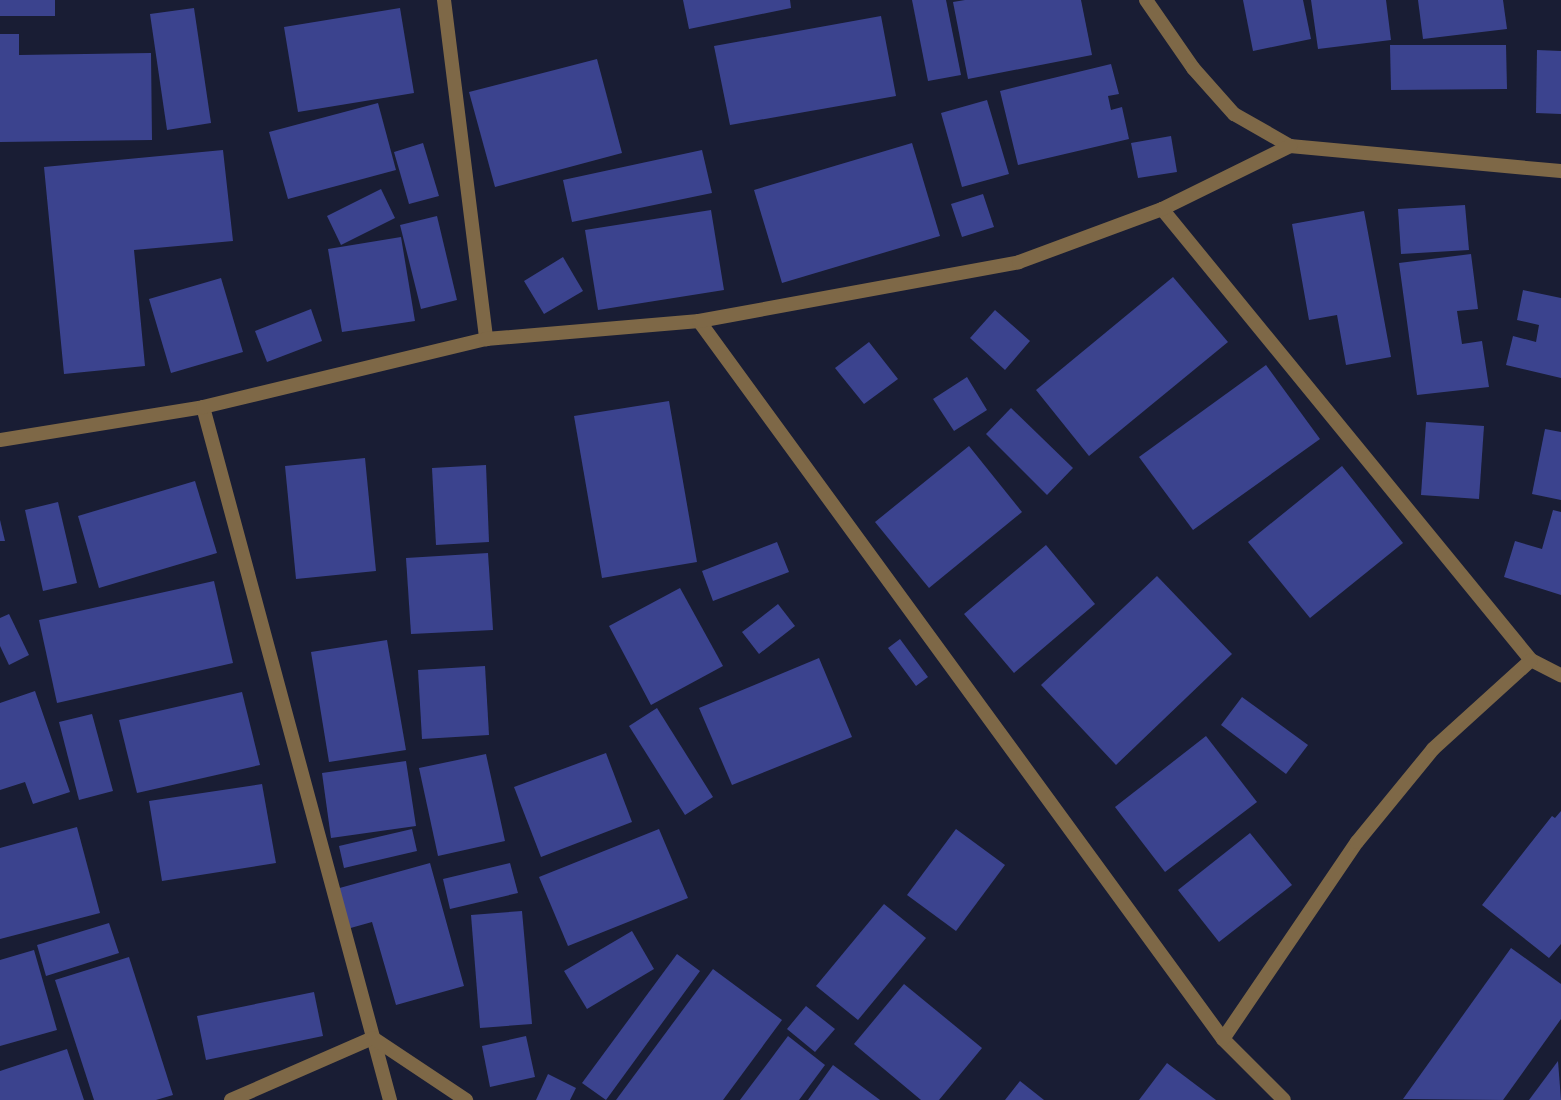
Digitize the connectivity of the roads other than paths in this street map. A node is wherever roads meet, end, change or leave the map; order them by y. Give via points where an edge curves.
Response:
1 (444, 0) edge
2 (1146, 0) edge
3 (1290, 146) junction
4 (1561, 171) edge
5 (1162, 209) junction
6 (699, 321) junction
7 (486, 339) junction
8 (203, 407) junction
9 (0, 440) edge
10 (1531, 660) junction
11 (1561, 675) edge
12 (373, 1038) junction
13 (1223, 1039) junction
14 (231, 1100) edge
15 (390, 1100) edge
16 (466, 1100) edge
17 (1284, 1100) edge

1 - 7 street
2 - 3 street via 1193,68 1234,114
3 - 4 street
3 - 5 street
5 - 6 street via 1019,262
5 - 10 street
6 - 7 street
6 - 13 street
7 - 8 street
8 - 9 street
8 - 12 street
10 - 11 street
10 - 13 street via 1433,749 1374,821
12 - 14 street
12 - 15 street
12 - 16 street
13 - 17 street

